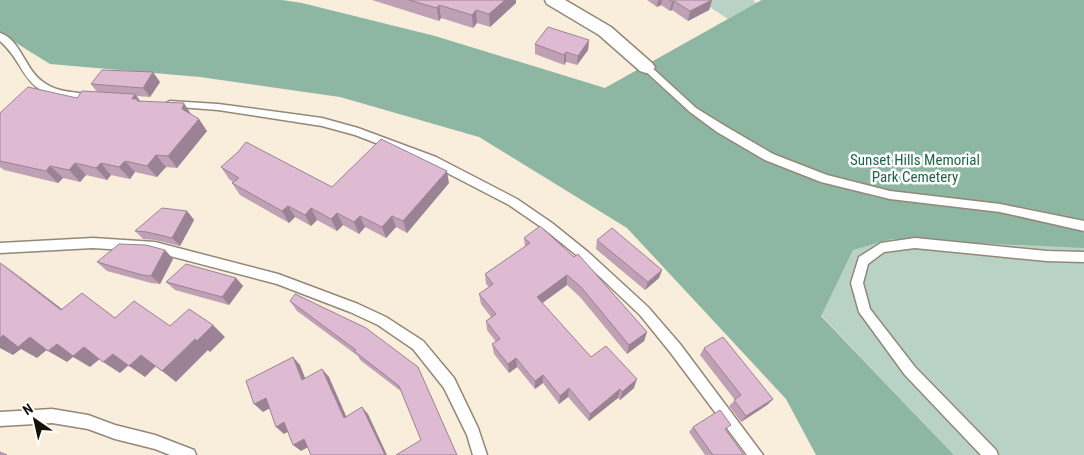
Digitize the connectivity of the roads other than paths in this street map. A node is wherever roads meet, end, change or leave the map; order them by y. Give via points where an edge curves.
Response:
1 (554, 0) edge
2 (0, 36) edge
3 (646, 66) joint
4 (103, 99) edge
5 (161, 103) edge
6 (1084, 226) edge
7 (0, 248) edge
8 (1084, 257) edge
9 (0, 419) edge
10 (189, 455) edge
11 (480, 455) edge
12 (756, 455) edge
13 (992, 455) edge

1 - 3 street via 605,31
2 - 4 lane via 10,44 35,81 58,93
3 - 6 lane via 693,110 721,129 769,157 825,180 890,195 1000,208
5 - 12 lane via 322,122 358,132 432,160 513,202 577,249 644,311
7 - 11 lane via 93,243 155,248 278,279 361,311 418,345 431,360 449,383 474,434
8 - 13 lane via 915,243 881,248 863,261 856,283 865,312 910,371
9 - 10 lane via 52,416 88,422

